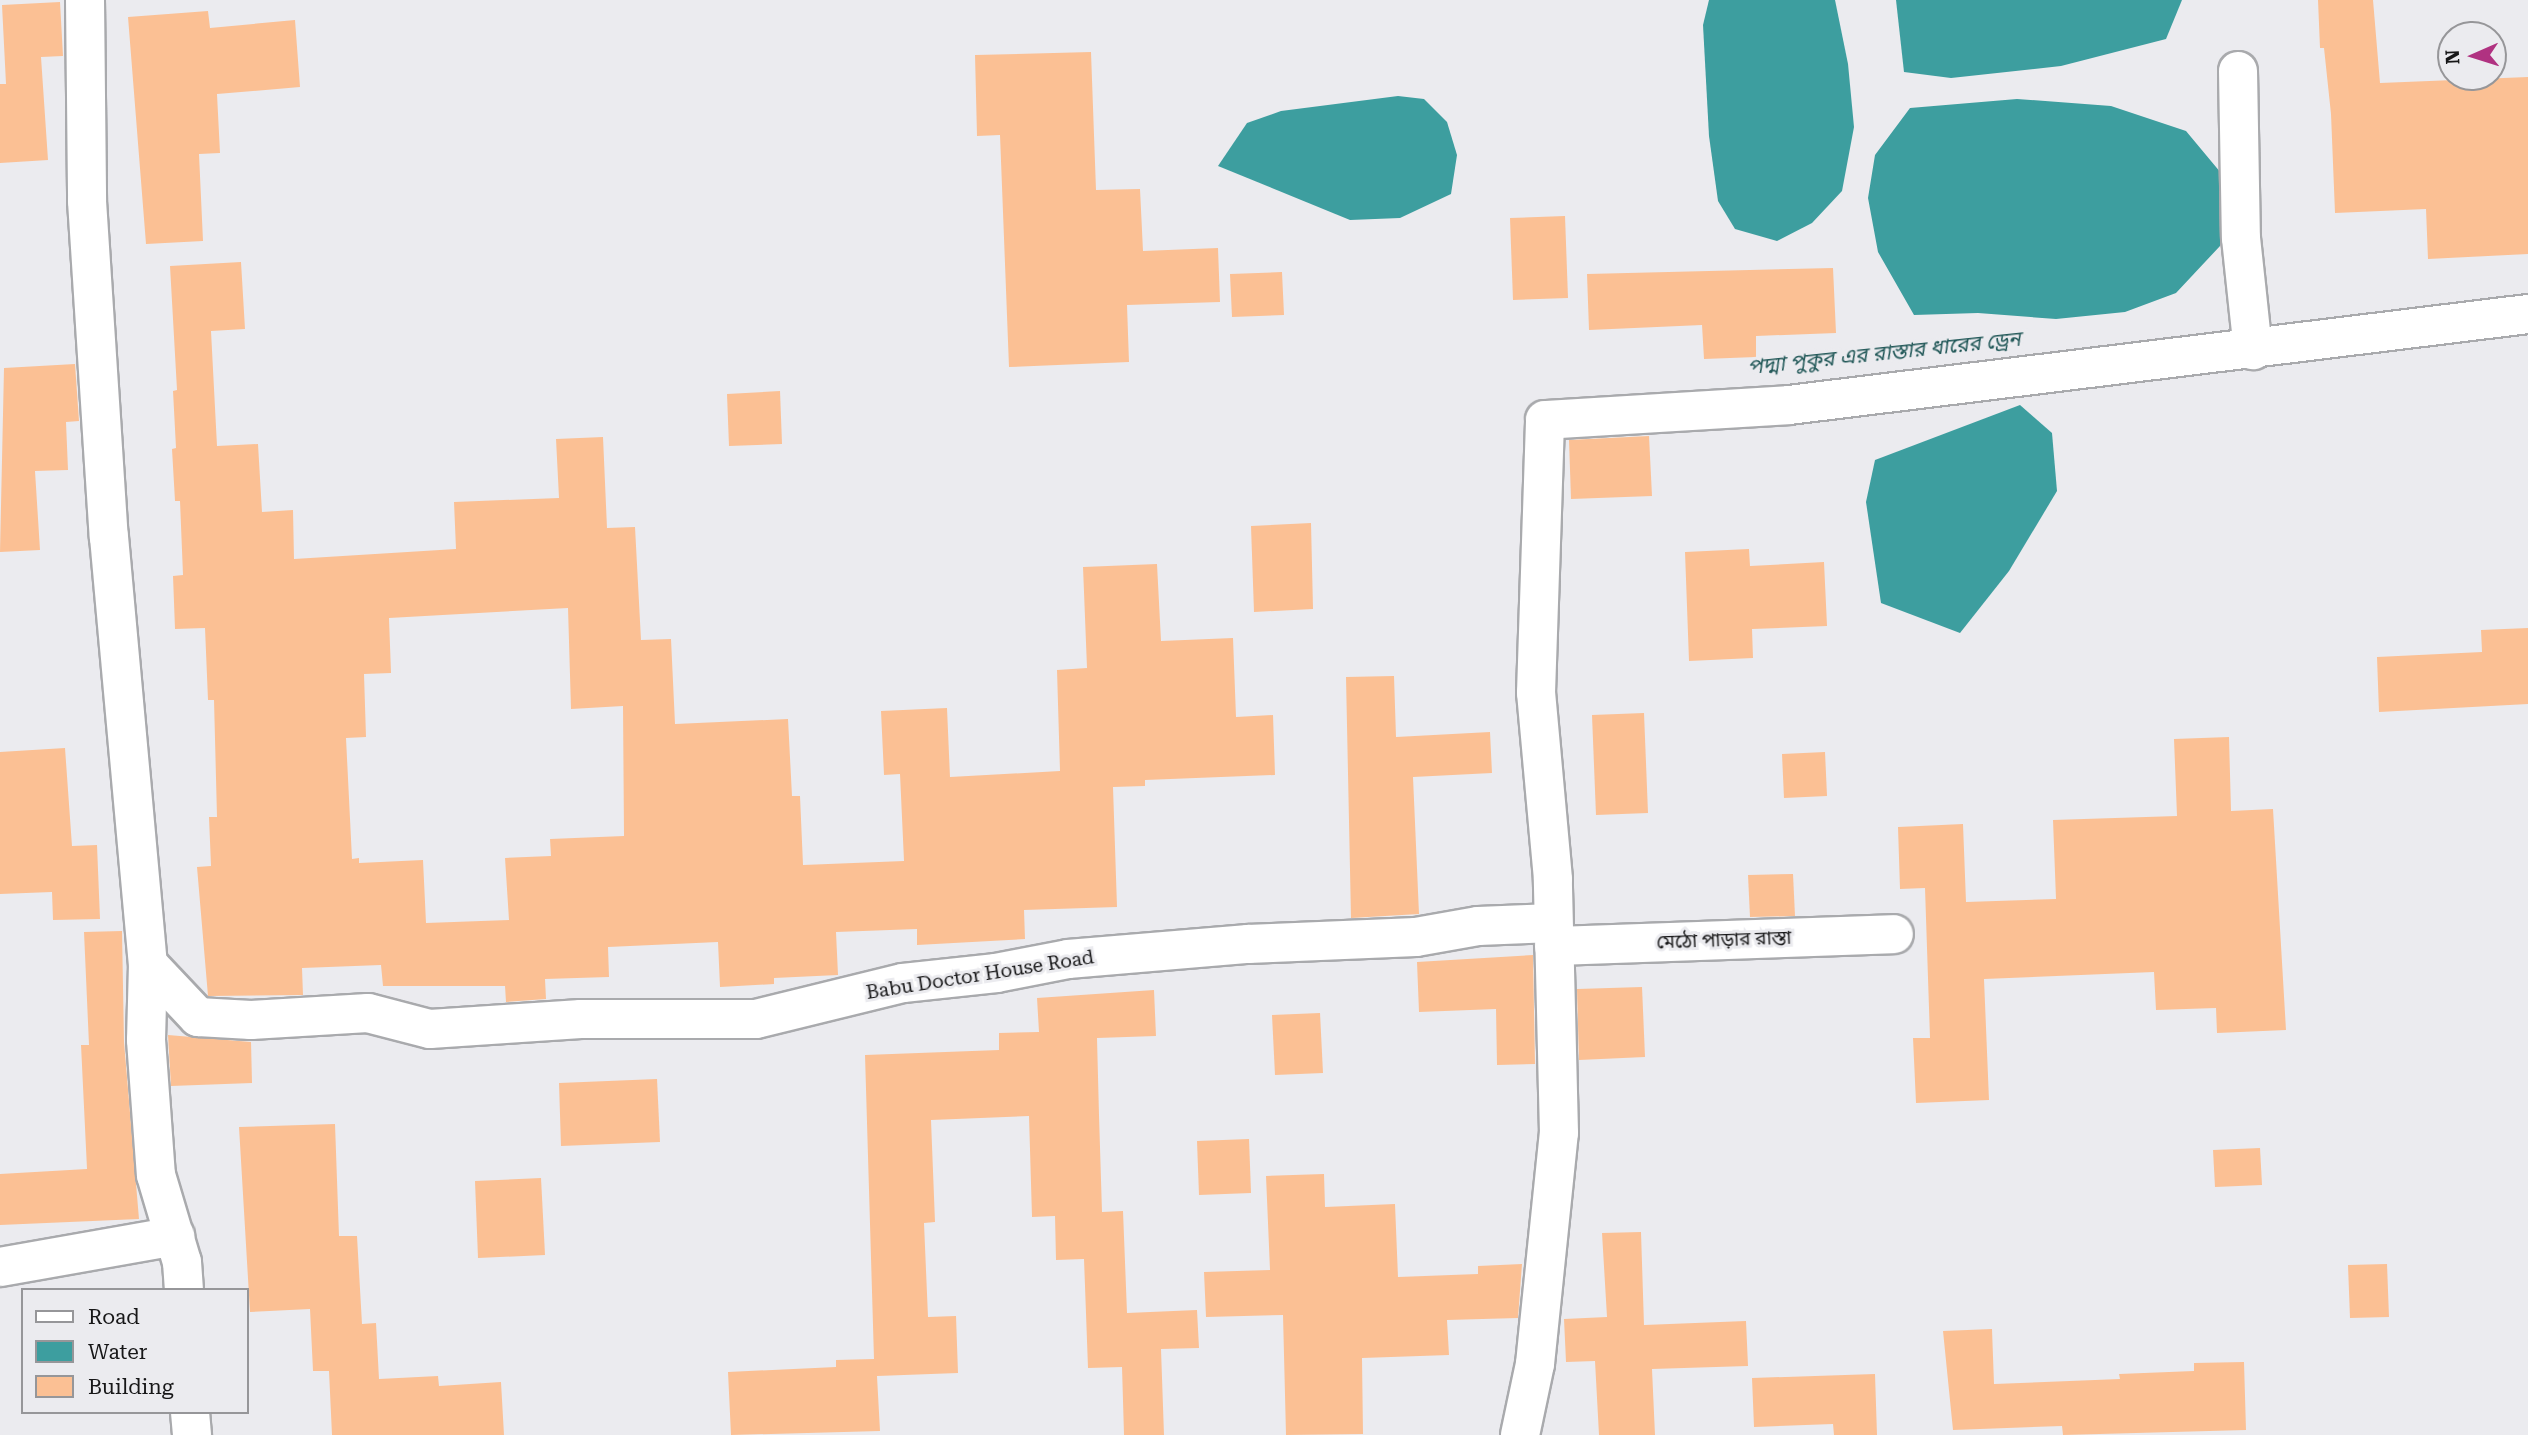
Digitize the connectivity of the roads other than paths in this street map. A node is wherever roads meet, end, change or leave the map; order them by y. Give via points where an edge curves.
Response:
1 (85, 0) edge
2 (2238, 71) dead end
3 (2528, 314) edge
4 (2253, 350) junction
5 (1553, 934) junction
6 (1894, 934) dead end
7 (149, 964) junction
8 (175, 1236) junction
9 (0, 1267) edge
10 (184, 1288) edge
11 (190, 1414) edge
12 (192, 1435) edge
13 (1520, 1435) edge

1 - 7 street via 93,295 109,537
2 - 4 street via 2241,238
3 - 4 street
4 - 5 street via 1788,405 1545,420 1536,693
5 - 6 street, মেঠো পাড়ার রাস্তা
5 - 7 street, Babu Doctor House Road via 1478,926 1416,937 1248,944 1068,959 996,973 902,983 756,1019 581,1019 430,1029 368,1013 251,1020 198,1017
5 - 13 street via 1559,1133 1535,1364
7 - 8 street via 146,1040 156,1175
8 - 9 street
8 - 10 street
11 - 12 street

